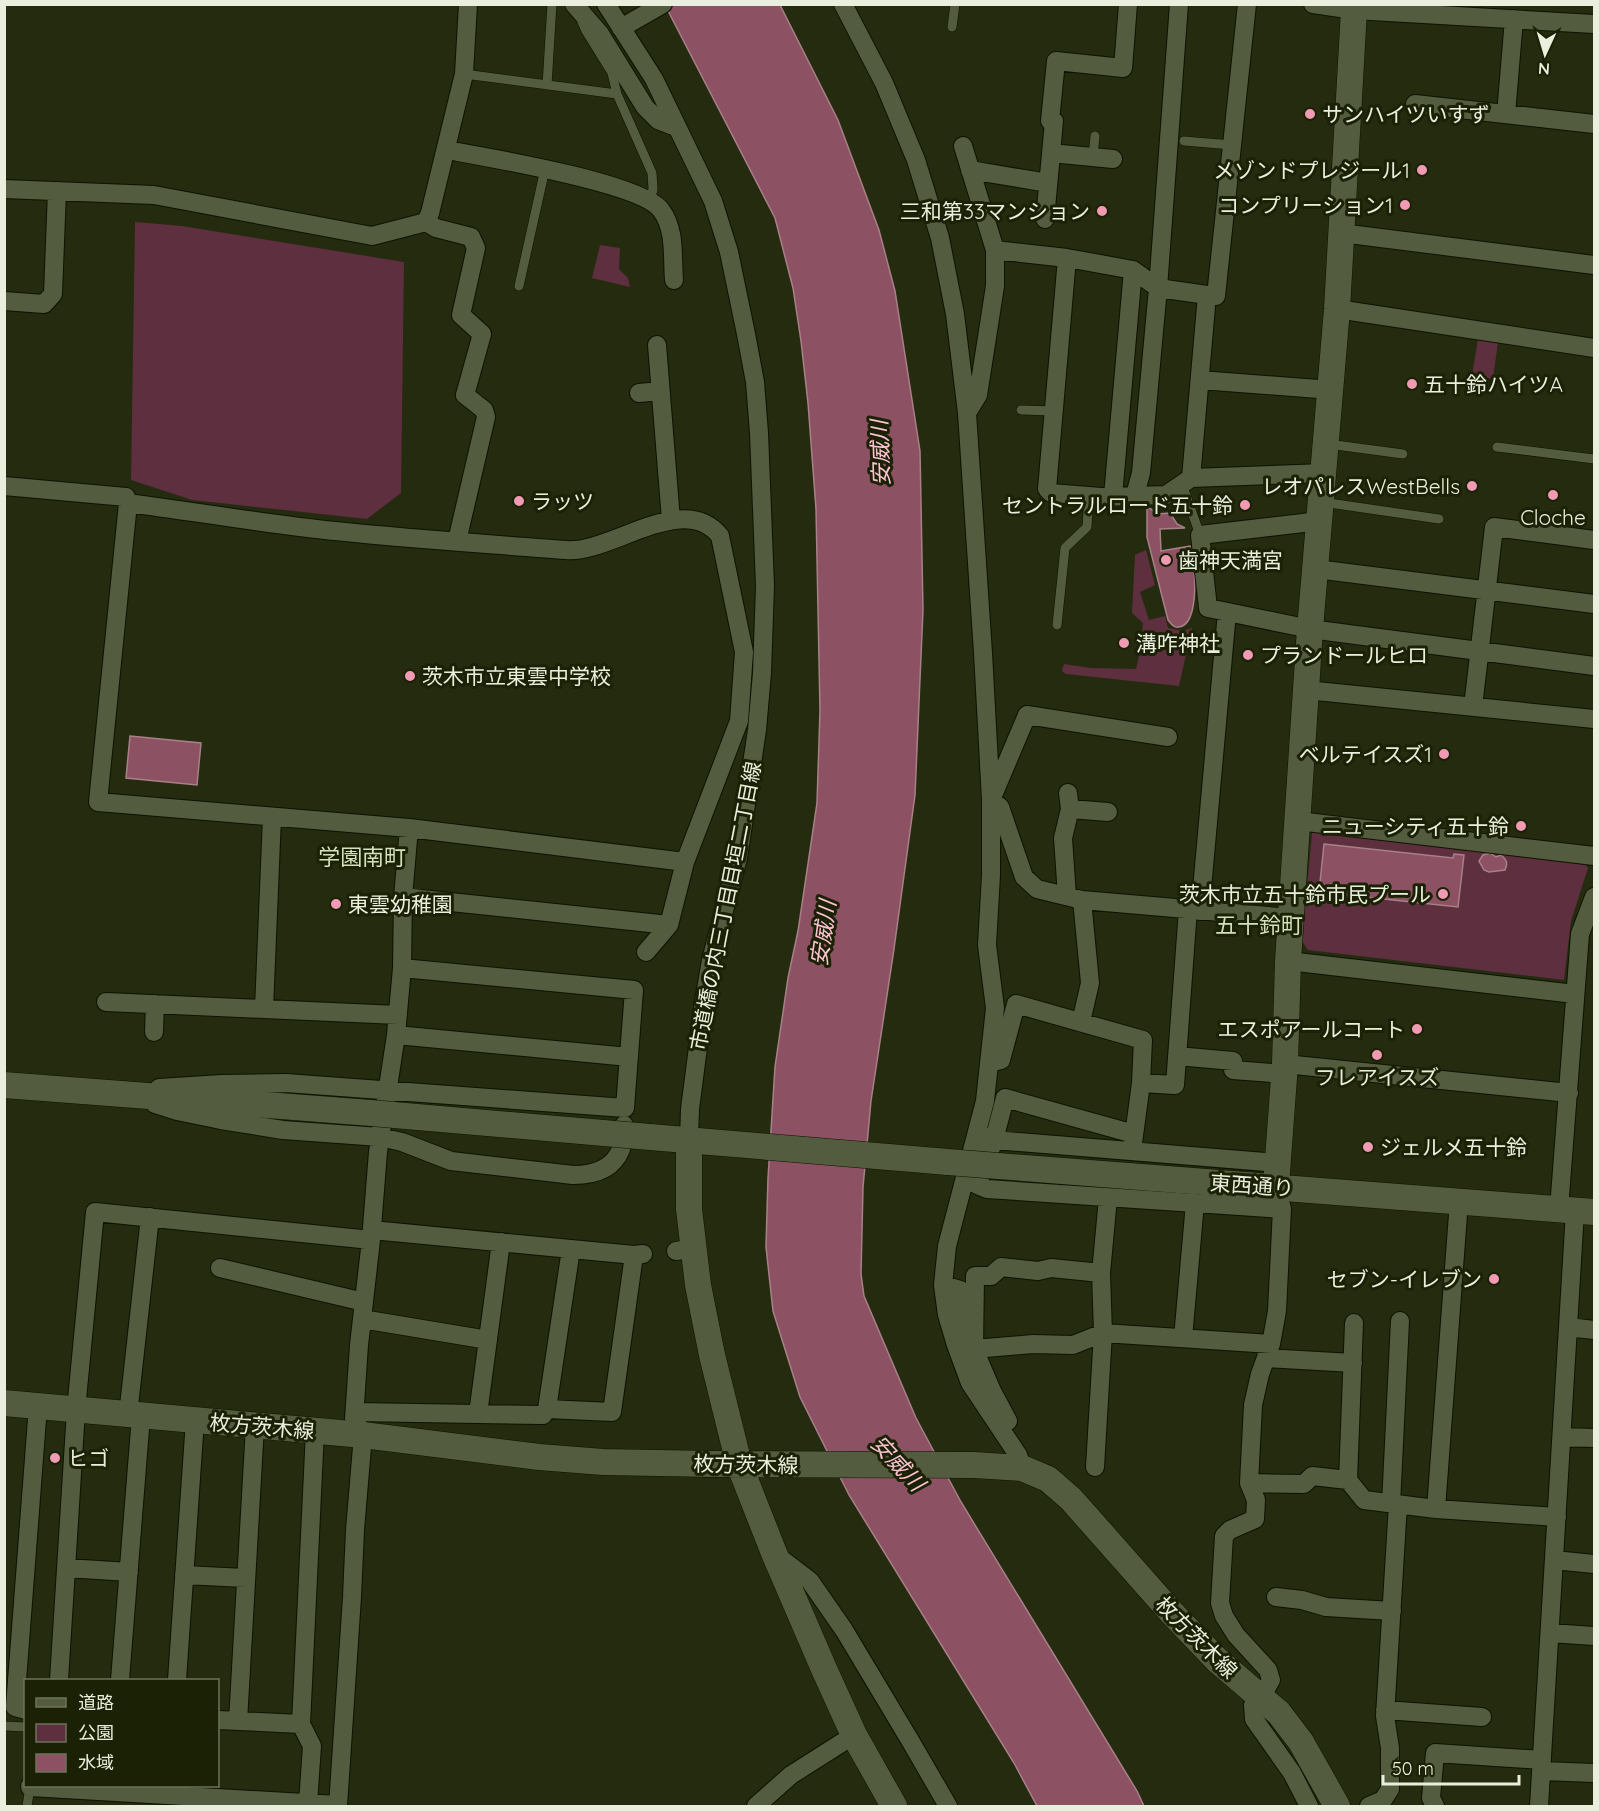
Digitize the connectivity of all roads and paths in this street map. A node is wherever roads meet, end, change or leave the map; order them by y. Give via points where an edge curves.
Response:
1 (468, 4) edge
2 (552, 4) edge
3 (606, 4) edge
4 (663, 4) edge
5 (843, 4) edge
6 (955, 4) edge
7 (1128, 4) edge
8 (1179, 4) edge
9 (1247, 4) edge
10 (1313, 4) edge
11 (575, 5) edge
12 (1396, 8) edge
13 (1354, 10) junction
14 (1460, 10) edge
15 (1514, 19) junction
16 (1594, 24) edge
17 (627, 25) junction
18 (952, 27) dead end
19 (464, 74) junction
20 (547, 85) junction
21 (617, 94) junction
22 (1415, 104) dead end
23 (1506, 114) junction
24 (1594, 124) edge
25 (676, 127) junction
26 (1095, 136) dead end
27 (1184, 141) dead end
28 (1232, 145) junction
29 (963, 146) dead end
30 (447, 150) junction
31 (1051, 153) junction
32 (1093, 157) junction
33 (1113, 159) dead end
34 (545, 169) junction
35 (970, 170) junction
36 (1048, 183) junction
37 (4, 189) edge
38 (57, 191) junction
39 (650, 202) junction
40 (1045, 219) dead end
41 (426, 222) junction
42 (1341, 233) junction
43 (995, 250) junction
44 (1067, 258) junction
45 (1594, 265) edge
46 (1133, 270) junction
47 (674, 280) dead end
48 (519, 286) dead end
49 (1158, 288) junction
50 (1207, 295) junction
51 (4, 301) edge
52 (1337, 309) junction
53 (657, 345) dead end
54 (1594, 348) edge
55 (1200, 380) junction
56 (1331, 390) junction
57 (660, 391) junction
58 (639, 393) dead end
59 (1021, 410) dead end
60 (1054, 411) junction
61 (967, 413) junction
62 (1326, 444) junction
63 (1497, 447) dead end
64 (1403, 454) dead end
65 (1594, 459) edge
66 (1324, 473) junction
67 (1186, 481) junction
68 (4, 486) edge
69 (1135, 495) junction
70 (1089, 496) junction
71 (1113, 496) junction
72 (128, 503) junction
73 (1321, 511) junction
74 (1438, 519) dead end
75 (671, 520) junction
76 (1200, 535) junction
77 (1594, 540) edge
78 (457, 541) junction
79 (1316, 569) junction
80 (1486, 591) junction
81 (1594, 604) edge
82 (1227, 612) junction
83 (1057, 625) dead end
84 (1310, 629) junction
85 (1479, 651) junction
86 (1594, 666) edge
87 (1306, 690) junction
88 (742, 692) junction
89 (760, 694) junction
90 (1473, 707) junction
91 (1594, 719) edge
92 (1168, 737) dead end
93 (991, 800) junction
94 (1108, 812) dead end
95 (273, 816) junction
96 (1298, 821) junction
97 (409, 828) junction
98 (1594, 856) edge
99 (685, 862) junction
100 (404, 897) junction
101 (1594, 897) edge
102 (1075, 898) junction
103 (1194, 910) junction
104 (1291, 918) junction
105 (669, 925) junction
106 (646, 952) dead end
107 (1288, 961) junction
108 (402, 968) junction
109 (1575, 994) junction
110 (106, 1002) dead end
111 (155, 1004) junction
112 (264, 1009) junction
113 (398, 1015) junction
114 (1081, 1022) junction
115 (154, 1032) dead end
116 (396, 1035) junction
117 (1177, 1056) junction
118 (629, 1057) junction
119 (989, 1063) junction
120 (1284, 1069) junction
121 (1141, 1083) junction
122 (4, 1085) edge
123 (388, 1092) junction
124 (118, 1093) junction
125 (1569, 1093) junction
126 (625, 1108) junction
127 (380, 1137) junction
128 (986, 1137) junction
129 (698, 1140) junction
130 (1133, 1142) junction
131 (1278, 1186) junction
132 (1108, 1198) junction
133 (1459, 1201) junction
134 (1195, 1203) junction
135 (1576, 1210) edge
136 (150, 1217) junction
137 (372, 1235) junction
138 (501, 1242) junction
139 (571, 1249) junction
140 (220, 1268) dead end
141 (1101, 1274) junction
142 (943, 1285) junction
143 (363, 1310) junction
144 (1400, 1321) dead end
145 (1354, 1323) dead end
146 (1568, 1328) junction
147 (1594, 1330) edge
148 (1103, 1333) junction
149 (1183, 1338) junction
150 (488, 1340) junction
151 (974, 1349) junction
152 (1269, 1351) junction
153 (1353, 1363) junction
154 (4, 1403) edge
155 (38, 1406) junction
156 (547, 1409) junction
157 (76, 1410) junction
158 (478, 1414) junction
159 (134, 1415) junction
160 (195, 1420) junction
161 (359, 1424) junction
162 (255, 1426) junction
163 (315, 1431) junction
164 (1562, 1437) junction
165 (1594, 1438) edge
166 (1018, 1459) junction
167 (750, 1464) junction
168 (1095, 1467) dead end
169 (1348, 1480) junction
170 (1249, 1483) junction
171 (1394, 1504) junction
172 (1436, 1509) junction
173 (1557, 1517) junction
174 (774, 1553) junction
175 (1554, 1560) junction
176 (1594, 1564) edge
177 (67, 1568) junction
178 (129, 1572) junction
179 (184, 1575) junction
180 (245, 1578) junction
181 (1276, 1598) dead end
182 (1392, 1611) junction
183 (1550, 1633) junction
184 (1594, 1636) edge
185 (59, 1679) edge
186 (120, 1679) edge
187 (177, 1679) edge
188 (1258, 1696) junction
189 (24, 1709) edge
190 (1385, 1710) junction
191 (1482, 1717) dead end
192 (219, 1720) edge
193 (238, 1721) junction
194 (301, 1724) junction
195 (4, 1726) edge
196 (24, 1727) edge
197 (854, 1735) junction
198 (1542, 1766) junction
199 (1594, 1773) edge
200 (30, 1787) edge
201 (46, 1787) edge
202 (308, 1803) junction
203 (27, 1806) edge
204 (338, 1806) edge
205 (756, 1806) edge
206 (894, 1806) edge
207 (948, 1806) edge
208 (1310, 1806) edge
209 (1337, 1806) edge
210 (1369, 1806) edge
211 (1435, 1806) edge
212 (1539, 1806) edge

1 - 19 street
2 - 20 lane
3 - 17 street, 市道橋の内三丁目目垣二丁目線
4 - 17 street
5 - 61 street via 891,99 916,160 940,238 955,314
6 - 18 lane
7 - 31 street via 1123,68 1056,61
8 - 49 street
9 - 28 street
10 - 13 street
11 - 21 lane via 612,73
11 - 25 street via 600,34 645,107 657,120
12 - 13 street
12 - 14 street
13 - 42 street
14 - 15 street
15 - 16 street
15 - 23 street
17 - 25 street, 市道橋の内三丁目目垣二丁目線
19 - 20 lane
19 - 30 street
20 - 21 lane
21 - 39 lane via 652,173
22 - 23 street
23 - 24 street
25 - 89 street, 市道橋の内三丁目目垣二丁目線 via 713,201 755,382 765,586
26 - 32 lane
27 - 28 lane
28 - 50 street via 1216,296
29 - 35 street
30 - 34 street
30 - 41 street
31 - 32 street
31 - 36 street
32 - 33 street
34 - 39 street
34 - 48 lane
35 - 36 street
35 - 43 street
36 - 40 street
37 - 38 street
38 - 41 street via 154,195 372,236
38 - 51 street via 53,294 44,304
39 - 47 street via 660,208 672,235
41 - 78 street via 471,237 476,248 462,315 482,334 465,395 484,410 486,417
42 - 45 street
42 - 52 street
43 - 44 street
43 - 61 street via 995,286 978,396
44 - 46 street
44 - 60 street
46 - 49 street
46 - 71 street
49 - 50 street
49 - 69 street via 1141,473
50 - 55 street
52 - 54 street
52 - 56 street
53 - 57 street
55 - 56 street
55 - 67 street
56 - 62 street
57 - 58 street
57 - 75 street
59 - 60 lane
60 - 70 street via 1047,489 1051,493
61 - 93 street
62 - 64 lane
62 - 66 street
63 - 65 lane
66 - 67 street
66 - 73 street
67 - 69 street via 1166,495
67 - 76 lane
68 - 72 street via 126,497
69 - 71 street
70 - 71 street
70 - 83 lane via 1087,527 1065,548
72 - 78 street via 334,531
72 - 95 street via 98,802
73 - 74 lane
73 - 76 street
73 - 79 street
75 - 78 street via 576,551
75 - 88 street via 698,520 720,536 744,652
76 - 82 street via 1208,608
77 - 80 street via 1494,527
79 - 80 street
79 - 84 street
80 - 81 street
80 - 85 street
82 - 84 street
82 - 103 street
84 - 85 street
84 - 87 street
85 - 86 street
85 - 90 street
87 - 90 street
87 - 96 street
88 - 89 street
88 - 99 street via 739,721
89 - 129 street, 市道橋の内三丁目目垣二丁目線 via 738,858 704,1001 690,1109
90 - 91 street
92 - 93 street via 1027,715
93 - 102 street via 1000,807 1024,877 1037,889
93 - 119 street via 992,875 987,945 995,1008
94 - 102 street via 1069,801 1063,838
95 - 97 street
95 - 112 street
96 - 98 street
96 - 104 street
97 - 99 street
97 - 100 street
99 - 105 street
100 - 105 street
100 - 108 street
101 - 109 street via 1580,934
102 - 103 street
102 - 114 street via 1090,983
103 - 104 street
103 - 117 street
104 - 107 street
105 - 106 street
107 - 109 street
107 - 120 street
108 - 113 street
108 - 118 street via 634,990
109 - 125 street
110 - 111 street
111 - 112 street
111 - 115 street
112 - 113 street
113 - 116 street
114 - 119 street via 1016,1004 1001,1060
114 - 121 street via 1143,1040
116 - 118 street
116 - 123 street
117 - 120 street via 1233,1062 1233,1070
117 - 121 street via 1175,1085
118 - 126 street
119 - 128 street
120 - 125 street
120 - 131 street
121 - 130 street
122 - 124 street, 東西通り
123 - 124 street via 275,1083 177,1086
123 - 126 street
123 - 127 street
124 - 127 street via 221,1120 283,1130
124 - 129 street, 東西通り, bridge
125 - 135 street
126 - 127 street via 622,1148 605,1169 590,1175 451,1161
127 - 137 street
128 - 130 street
128 - 130 street via 1005,1098
128 - 132 street via 977,1185
128 - 142 street via 947,1246
129 - 131 street, 東西通り, bridge
129 - 167 street, 市道橋の内三丁目目垣二丁目線 via 685,1250 698,1285 710,1345
130 - 131 street
131 - 133 street, 東西通り
131 - 134 street
131 - 152 street via 1277,1311
132 - 134 street
132 - 141 street
133 - 135 street, 東西通り
133 - 172 street
134 - 149 street
135 - 146 street
136 - 137 street
136 - 157 street via 95,1212
136 - 159 street
137 - 138 street
137 - 143 street
138 - 139 street
138 - 150 street
139 - 156 street
139 - 156 street via 639,1254 612,1412
140 - 143 street
141 - 148 street
141 - 151 street via 1000,1267 991,1276 975,1276
142 - 151 street via 960,1290 964,1320
142 - 166 street via 947,1316 970,1383
143 - 150 street
143 - 161 street
144 - 171 street
145 - 153 street
146 - 147 street
146 - 164 street
148 - 149 street
148 - 151 street via 1073,1345
148 - 168 street
149 - 152 street
150 - 158 street
151 - 166 street via 1014,1431
152 - 153 street
152 - 170 street via 1252,1404
153 - 169 street
154 - 155 street, 枚方茨木線
155 - 157 street, 枚方茨木線
155 - 189 street via 15,1707
156 - 158 street via 543,1415
157 - 159 street, 枚方茨木線
157 - 177 street
158 - 161 street
159 - 160 street, 枚方茨木線
159 - 178 street
160 - 162 street, 枚方茨木線
160 - 179 street
161 - 163 street, 枚方茨木線
161 - 167 street, 枚方茨木線 via 550,1458
161 - 204 street
162 - 163 street, 枚方茨木線
162 - 180 street
163 - 194 street
164 - 165 street
164 - 173 street
166 - 167 street, 枚方茨木線 via 974,1465
166 - 188 street, 枚方茨木線 via 1071,1499 1178,1619
167 - 174 street, 市道橋の内三丁目目垣二丁目線
169 - 170 street via 1312,1476 1304,1484
169 - 171 street via 1364,1500
170 - 188 street via 1256,1500 1255,1519 1224,1536 1220,1603 1236,1635 1268,1670 1271,1680
171 - 172 street
171 - 182 street
172 - 173 street
173 - 175 street
174 - 197 street, 市道橋の内三丁目目垣二丁目線
174 - 207 street via 816,1589
175 - 176 street
175 - 183 street
177 - 178 street
177 - 185 street
178 - 186 street
179 - 180 street
179 - 187 street
180 - 193 street
181 - 182 street via 1326,1607
182 - 190 street
183 - 184 street
183 - 198 street
188 - 208 street via 1253,1705 1254,1719
188 - 209 street, 枚方茨木線 via 1279,1713 1301,1742
190 - 191 street
190 - 210 street via 1390,1789 1383,1800
192 - 193 street
193 - 194 street
194 - 202 street via 312,1746
195 - 196 lane
197 - 205 street via 791,1775
197 - 206 street, 市道橋の内三丁目目垣二丁目線
198 - 199 street
198 - 211 street via 1435,1754 1431,1798
198 - 212 street
200 - 203 lane
201 - 202 street
202 - 204 street

